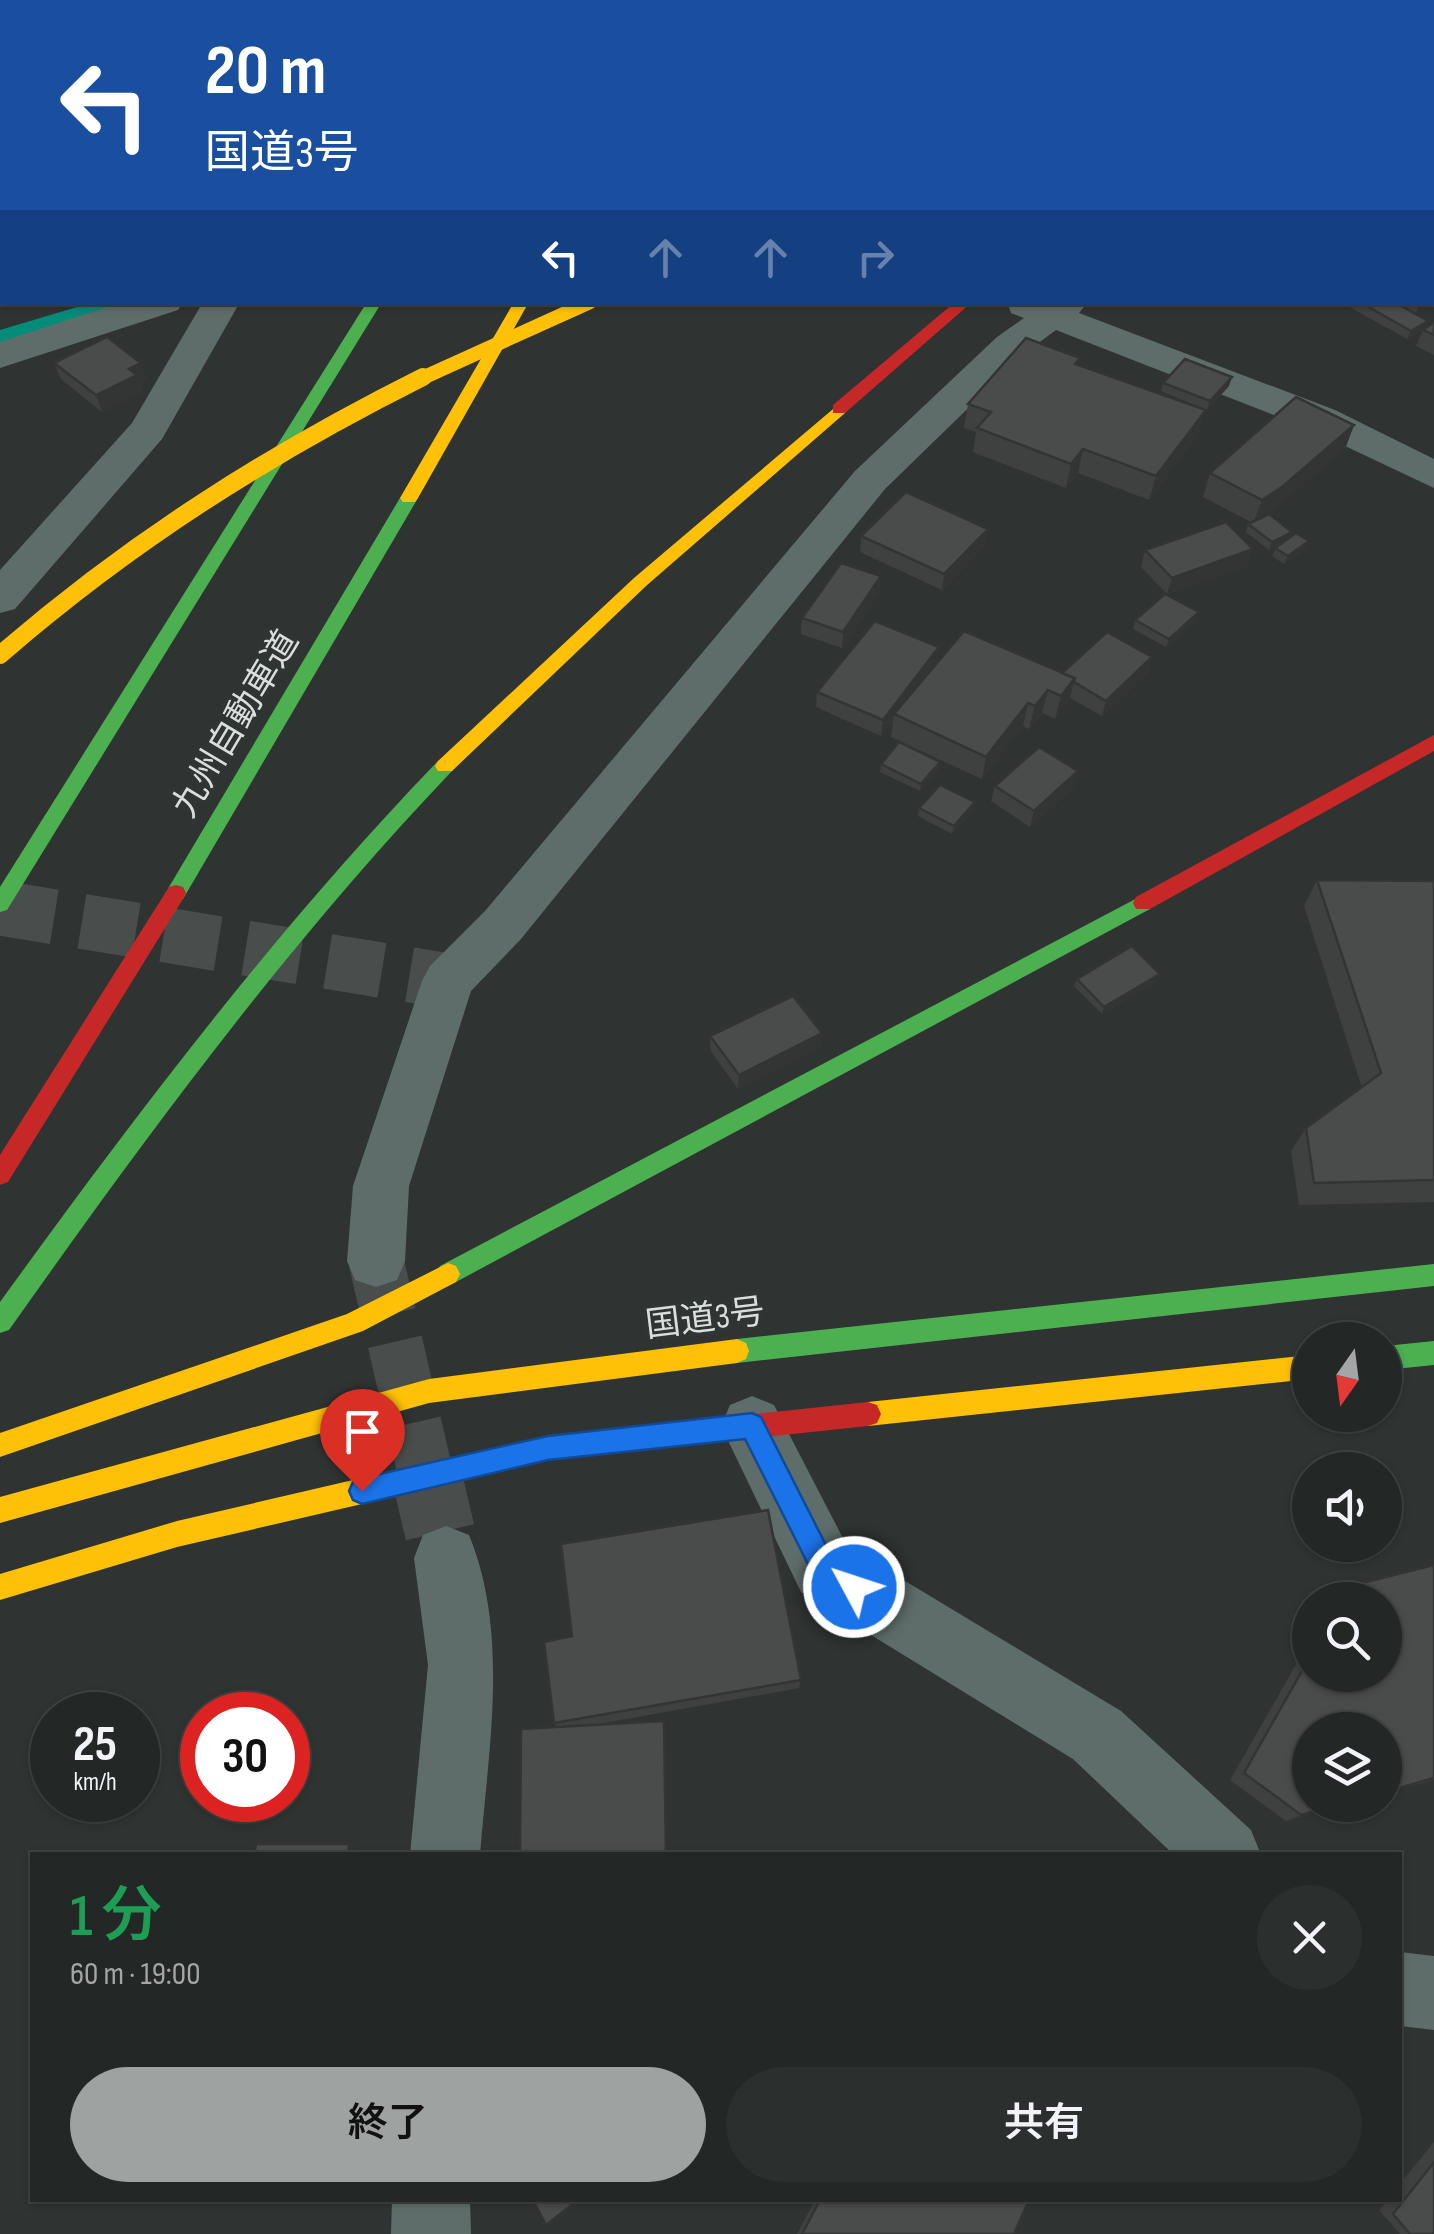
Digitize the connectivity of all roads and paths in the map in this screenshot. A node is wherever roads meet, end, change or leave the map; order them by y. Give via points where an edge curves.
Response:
1 (155, 305) edge
2 (220, 305) edge
3 (373, 305) edge
4 (520, 305) edge
5 (583, 305) edge
6 (961, 305) edge
7 (1047, 306) edge
8 (0, 356) edge
9 (1434, 476) edge
10 (0, 598) edge
11 (0, 654) edge
12 (1434, 742) edge
13 (0, 904) edge
14 (0, 1175) edge
15 (376, 1260) tunnel mouth
16 (1434, 1275) edge
17 (0, 1322) edge
18 (1434, 1353) edge
19 (1402, 1356) edge
20 (1292, 1368) edge
21 (752, 1426) junction
22 (0, 1445) edge
23 (0, 1510) edge
24 (446, 1558) tunnel mouth
25 (0, 1587) edge
26 (444, 1852) edge
27 (1223, 1852) edge
28 (1402, 1988) edge
29 (1434, 1993) edge
30 (430, 2202) edge
31 (431, 2234) edge

1 - 8 street
2 - 10 street via 148,430
3 - 13 main road
4 - 14 main road, 九州自動車道 via 229,808
5 - 11 main road, bridge via 438,366 238,470 140,536
6 - 17 main road via 715,515 333,882 220,1020
7 - 9 street via 1321,419
7 - 15 street via 870,480 503,925 448,982 381,1186
12 - 22 main road via 946,1012 354,1323
16 - 23 main road, 国道3号 via 812,1340 430,1391
18 - 19 main road
20 - 21 main road
21 - 25 main road via 548,1448 177,1534
21 - 27 street via 824,1569 1098,1735
24 - 26 street via 461,1664
28 - 29 street
30 - 31 street

